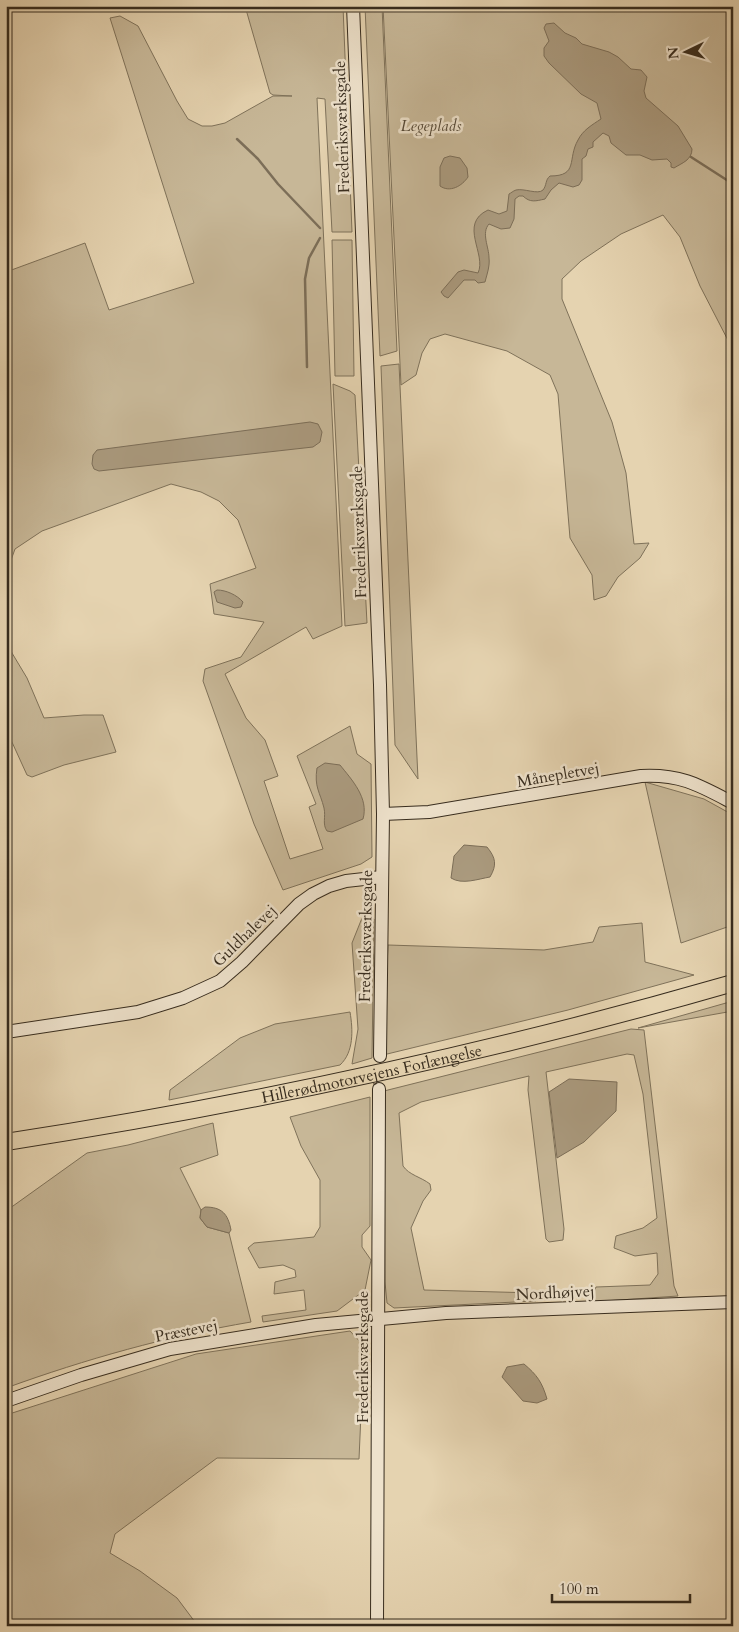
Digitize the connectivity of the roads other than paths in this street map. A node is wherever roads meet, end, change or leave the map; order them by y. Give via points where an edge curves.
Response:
1 (352, 6) edge
2 (733, 802) edge
3 (383, 814) junction
4 (382, 877) junction
5 (733, 983) edge
6 (6, 1032) edge
7 (380, 1056) dead end
8 (379, 1089) dead end
9 (6, 1142) edge
10 (733, 1302) edge
11 (378, 1319) junction
12 (6, 1401) edge
13 (377, 1626) edge

1 - 3 street, Frederiksværksgade
2 - 3 street, Månepletvej via 693,782 659,775 429,812
3 - 4 street, Frederiksværksgade
4 - 6 street, Guldhalevej via 346,881 313,894 298,904 220,981 183,998 138,1012
4 - 7 street, Frederiksværksgade
5 - 9 highway, Hillerødmotorvejens Forlængelse via 538,1036 392,1071 236,1103
8 - 11 street, Frederiksværksgade
10 - 11 street, Nordhøjvej via 446,1313
11 - 12 street, Præstevej via 279,1330 170,1349 89,1372
11 - 13 street, Frederiksværksgade

